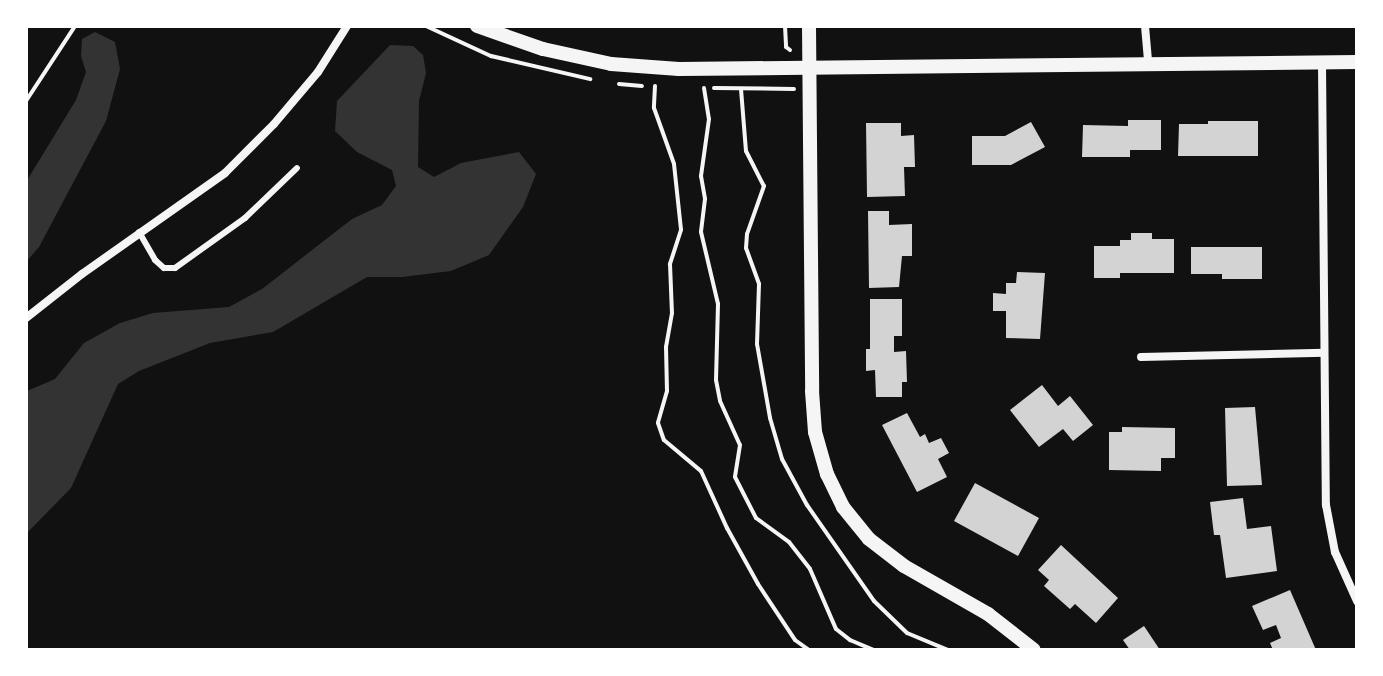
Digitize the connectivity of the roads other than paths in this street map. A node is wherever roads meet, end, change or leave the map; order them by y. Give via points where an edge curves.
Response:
1 (347, 26) edge
2 (477, 26) edge
3 (809, 26) edge
4 (1145, 26) edge
5 (1357, 62) edge
6 (1322, 63) junction
7 (1148, 64) junction
8 (811, 67) junction
9 (297, 168) dead end
10 (139, 232) junction
11 (26, 318) edge
12 (1324, 353) junction
13 (1141, 357) dead end
14 (1357, 601) edge
15 (1034, 650) edge

1 - 10 street via 318,72 225,173
2 - 8 street via 543,49 611,64
3 - 8 street
4 - 7 street
5 - 6 street
6 - 7 street
6 - 12 street
7 - 8 street
8 - 15 street via 812,391 815,432 827,474 843,507 869,539 904,566 988,614
9 - 10 lane via 245,218 175,268 164,268 155,260
10 - 11 street
12 - 13 street
12 - 14 street via 1326,505 1335,552

